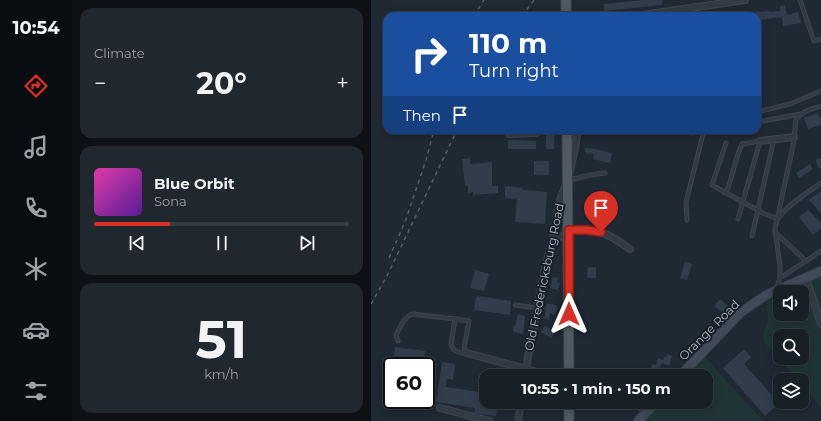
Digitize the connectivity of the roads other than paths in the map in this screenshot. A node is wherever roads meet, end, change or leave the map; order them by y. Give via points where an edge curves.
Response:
1 (566, 0) edge
2 (745, 0) edge
3 (800, 0) edge
4 (562, 12) edge
5 (662, 12) edge
6 (821, 39) edge
7 (821, 91) edge
8 (821, 106) edge
9 (761, 111) edge
10 (801, 114) junction
11 (761, 121) edge
12 (567, 134) edge
13 (577, 134) edge
14 (705, 134) edge
15 (794, 137) junction
16 (774, 139) junction
17 (760, 141) junction
18 (725, 143) dead end
19 (819, 161) dead end
20 (821, 166) edge
21 (605, 174) dead end
22 (568, 180) junction
23 (821, 183) edge
24 (725, 193) junction
25 (743, 203) junction
26 (757, 210) junction
27 (738, 219) dead end
28 (778, 219) junction
29 (687, 220) dead end
30 (775, 232) junction
31 (569, 233) junction
32 (752, 236) dead end
33 (553, 237) junction
34 (630, 248) dead end
35 (821, 251) edge
36 (806, 261) junction
37 (821, 271) edge
38 (780, 278) junction
39 (807, 278) junction
40 (778, 285) edge
41 (789, 285) edge
42 (773, 292) edge
43 (515, 305) dead end
44 (537, 308) junction
45 (455, 319) junction
46 (821, 324) edge
47 (398, 341) dead end
48 (467, 353) junction
49 (526, 369) joint
50 (569, 369) edge
51 (687, 369) edge
52 (440, 408) dead end
53 (520, 409) edge
54 (569, 409) edge
55 (643, 409) edge
56 (650, 409) edge
57 (647, 412) junction
58 (490, 421) edge
59 (518, 421) edge
60 (569, 421) edge
61 (638, 421) edge

1 - 4 main road
2 - 5 street
3 - 6 lane via 815,41
7 - 9 lane via 790,104
8 - 10 lane
10 - 11 lane
10 - 15 lane via 796,120
12 - 22 main road
13 - 22 street, Old Fredericksburg Road
14 - 29 lane via 686,202
15 - 16 street
15 - 28 lane
16 - 17 street
16 - 26 lane
17 - 24 lane via 742,144
17 - 25 lane
18 - 24 lane via 712,185
19 - 20 lane
21 - 22 lane
22 - 31 main road
22 - 33 street, Old Fredericksburg Road via 559,200
23 - 28 lane via 797,200
24 - 25 lane
25 - 26 lane
25 - 27 lane
26 - 28 lane
26 - 32 lane
28 - 30 lane
30 - 36 lane
30 - 38 lane
31 - 33 street
31 - 34 street via 586,230 601,232
31 - 50 main road
33 - 44 street, Old Fredericksburg Road
35 - 36 lane
36 - 38 lane
37 - 39 main road, Orange Road
38 - 40 lane
39 - 41 main road, Orange Road
39 - 46 street
42 - 51 main road, Orange Road via 740,313
43 - 44 lane
44 - 49 street, Old Fredericksburg Road
45 - 47 lane via 410,314 396,335
45 - 48 lane via 451,346 455,350
45 - 48 lane via 469,321 464,348
48 - 49 street
52 - 58 street
53 - 59 street
54 - 60 main road
55 - 57 street
56 - 57 main road
57 - 61 main road

